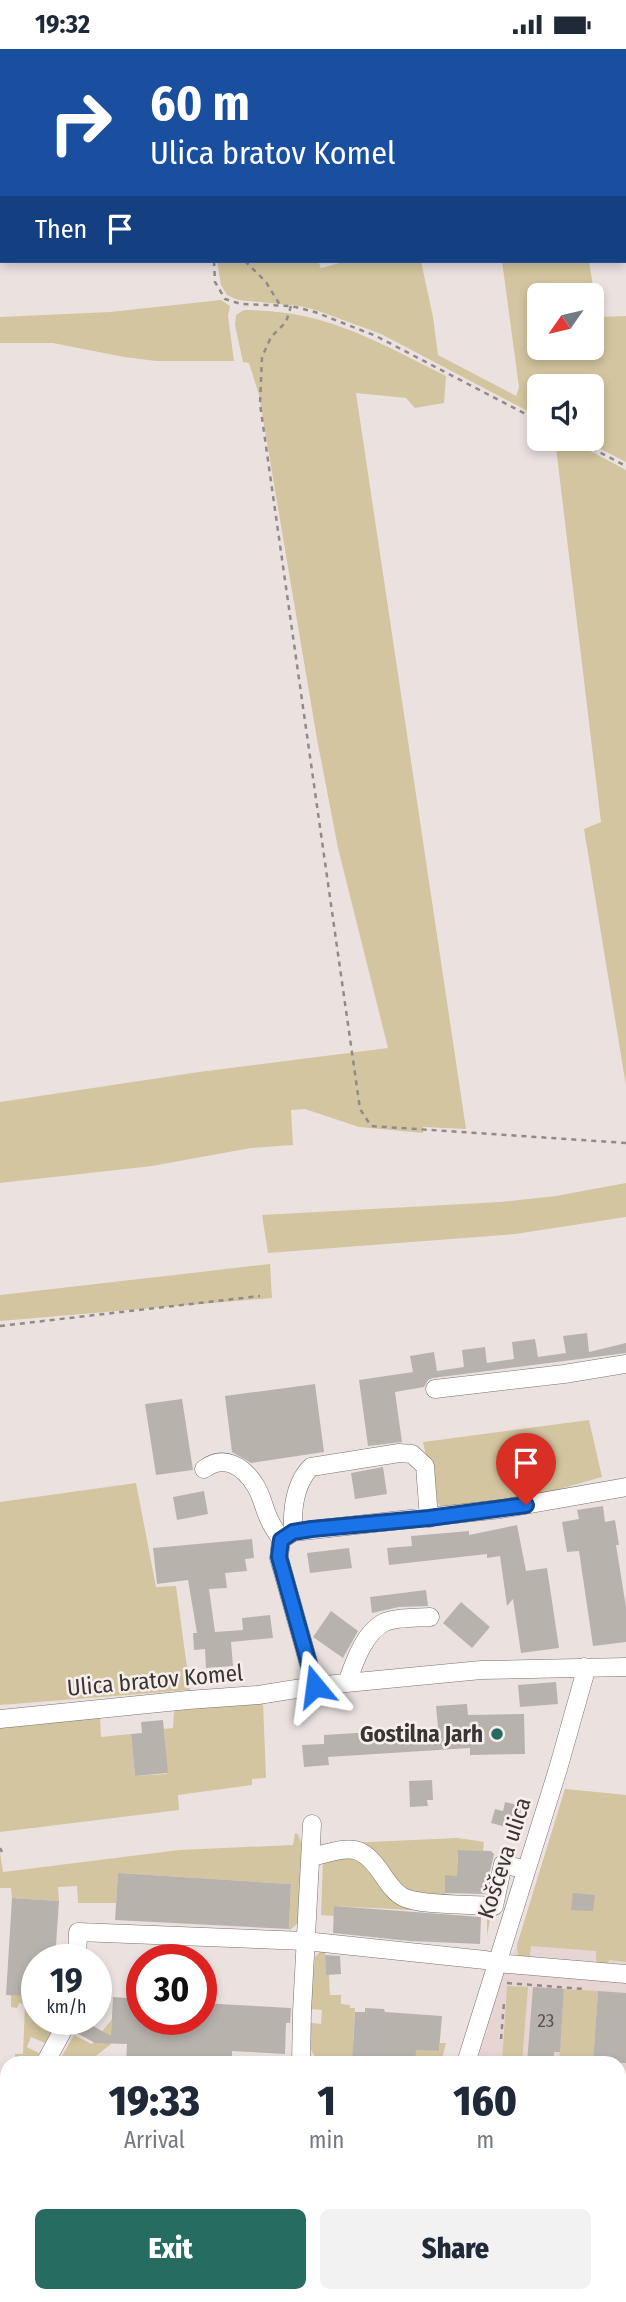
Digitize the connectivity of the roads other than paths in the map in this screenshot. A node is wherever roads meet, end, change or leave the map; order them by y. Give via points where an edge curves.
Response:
1 (626, 1364) edge
2 (435, 1389) dead end
3 (204, 1469) dead end
4 (626, 1487) edge
5 (429, 1518) junction
6 (287, 1536) junction
7 (430, 1617) dead end
8 (584, 1667) junction
9 (626, 1667) edge
10 (347, 1683) junction
11 (315, 1686) junction
12 (0, 1719) edge
13 (312, 1825) dead end
14 (311, 1857) junction
15 (526, 1870) junction
16 (305, 1941) junction
17 (78, 1944) edge
18 (496, 1963) junction
19 (626, 1974) edge
20 (61, 2035) edge
21 (50, 2056) edge
22 (301, 2056) edge
23 (468, 2056) edge

1 - 2 street
3 - 6 street via 225,1461 242,1471 256,1486 270,1522
4 - 5 street
5 - 6 street
5 - 6 street via 425,1466 412,1454 399,1453 311,1467 296,1497
6 - 11 street via 279,1557
7 - 10 street via 387,1621 379,1626 363,1645
8 - 9 street, Ulica bratov Komel
8 - 10 street, Ulica bratov Komel via 481,1670
8 - 15 street, Koščeva ulica
10 - 11 street, Ulica bratov Komel
11 - 12 street, Ulica bratov Komel
13 - 14 street
14 - 15 street via 346,1849 361,1851 403,1897 494,1906 503,1864
14 - 16 street
15 - 18 street, Koščeva ulica
16 - 17 street via 78,1932
16 - 18 street
16 - 22 street
18 - 19 street
18 - 23 street, Koščeva ulica
20 - 21 street

